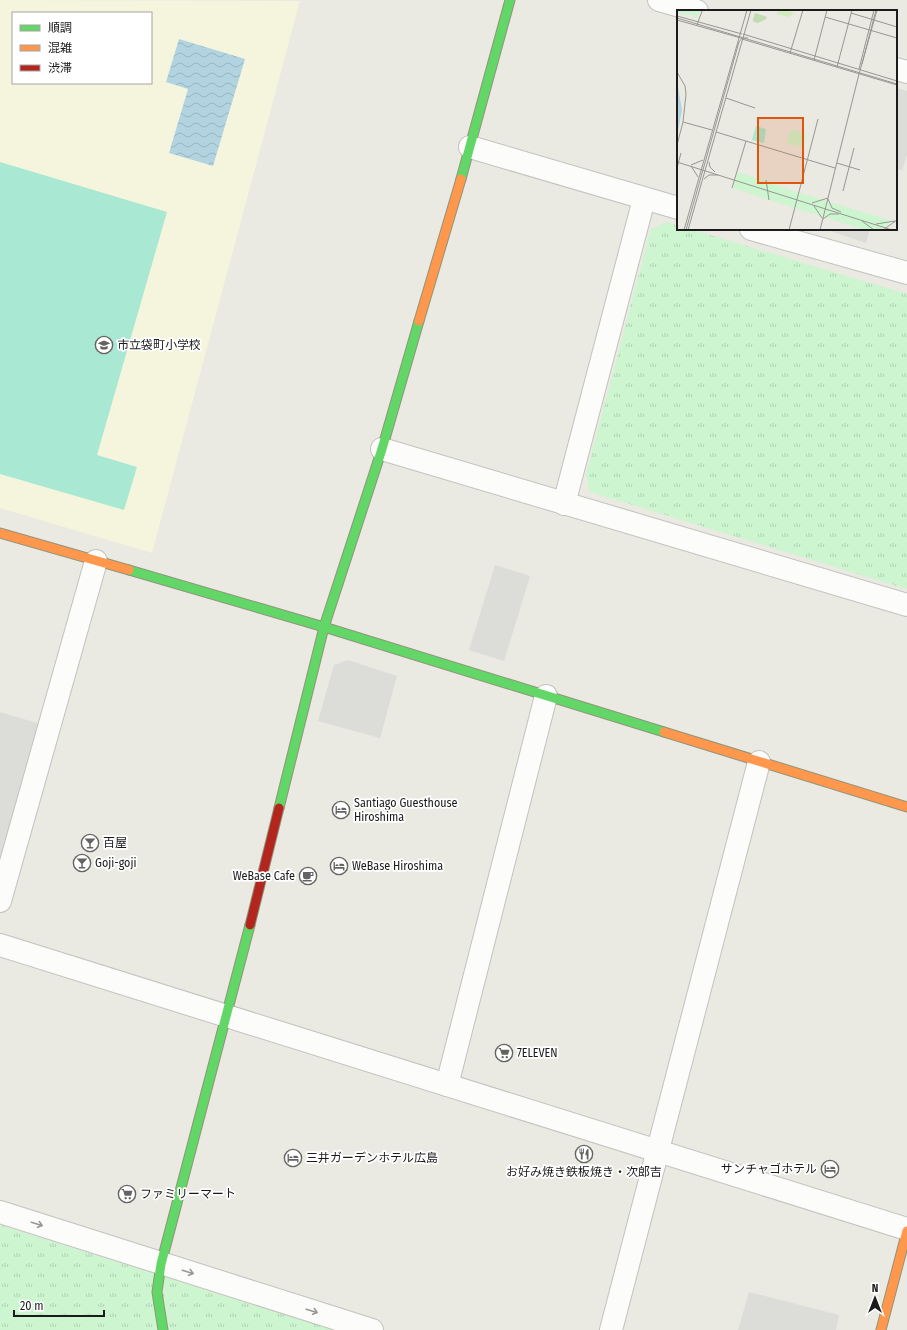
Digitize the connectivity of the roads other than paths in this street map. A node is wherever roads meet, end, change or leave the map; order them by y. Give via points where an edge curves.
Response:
1 (510, 0) edge
2 (659, 0) edge
3 (694, 10) edge
4 (897, 69) edge
5 (907, 72) edge
6 (470, 147) junction
7 (644, 199) junction
8 (677, 208) edge
9 (755, 230) edge
10 (907, 273) edge
11 (382, 448) junction
12 (564, 504) junction
13 (0, 533) edge
14 (96, 561) junction
15 (907, 605) edge
16 (324, 627) junction
17 (546, 696) junction
18 (759, 762) junction
19 (907, 806) edge
20 (0, 901) edge
21 (0, 945) edge
22 (227, 1016) junction
23 (447, 1085) junction
24 (659, 1152) junction
25 (0, 1212) edge
26 (907, 1230) edge
27 (160, 1264) junction
28 (163, 1330) edge
29 (372, 1330) edge
30 (611, 1330) edge
31 (881, 1330) edge

1 - 6 street
2 - 3 street
4 - 5 street
6 - 7 street
6 - 11 street
7 - 8 street
7 - 12 street
9 - 10 street
11 - 12 street
11 - 16 street
12 - 15 street
13 - 14 street
14 - 16 street
14 - 20 street
16 - 17 street
16 - 22 street
17 - 18 street
17 - 23 street
18 - 19 street
18 - 24 street
21 - 22 street
22 - 23 street
22 - 27 street
23 - 24 street
24 - 26 street
24 - 30 street
25 -> 27 street
26 - 31 street
27 - 28 street via 157,1292
27 -> 29 street

